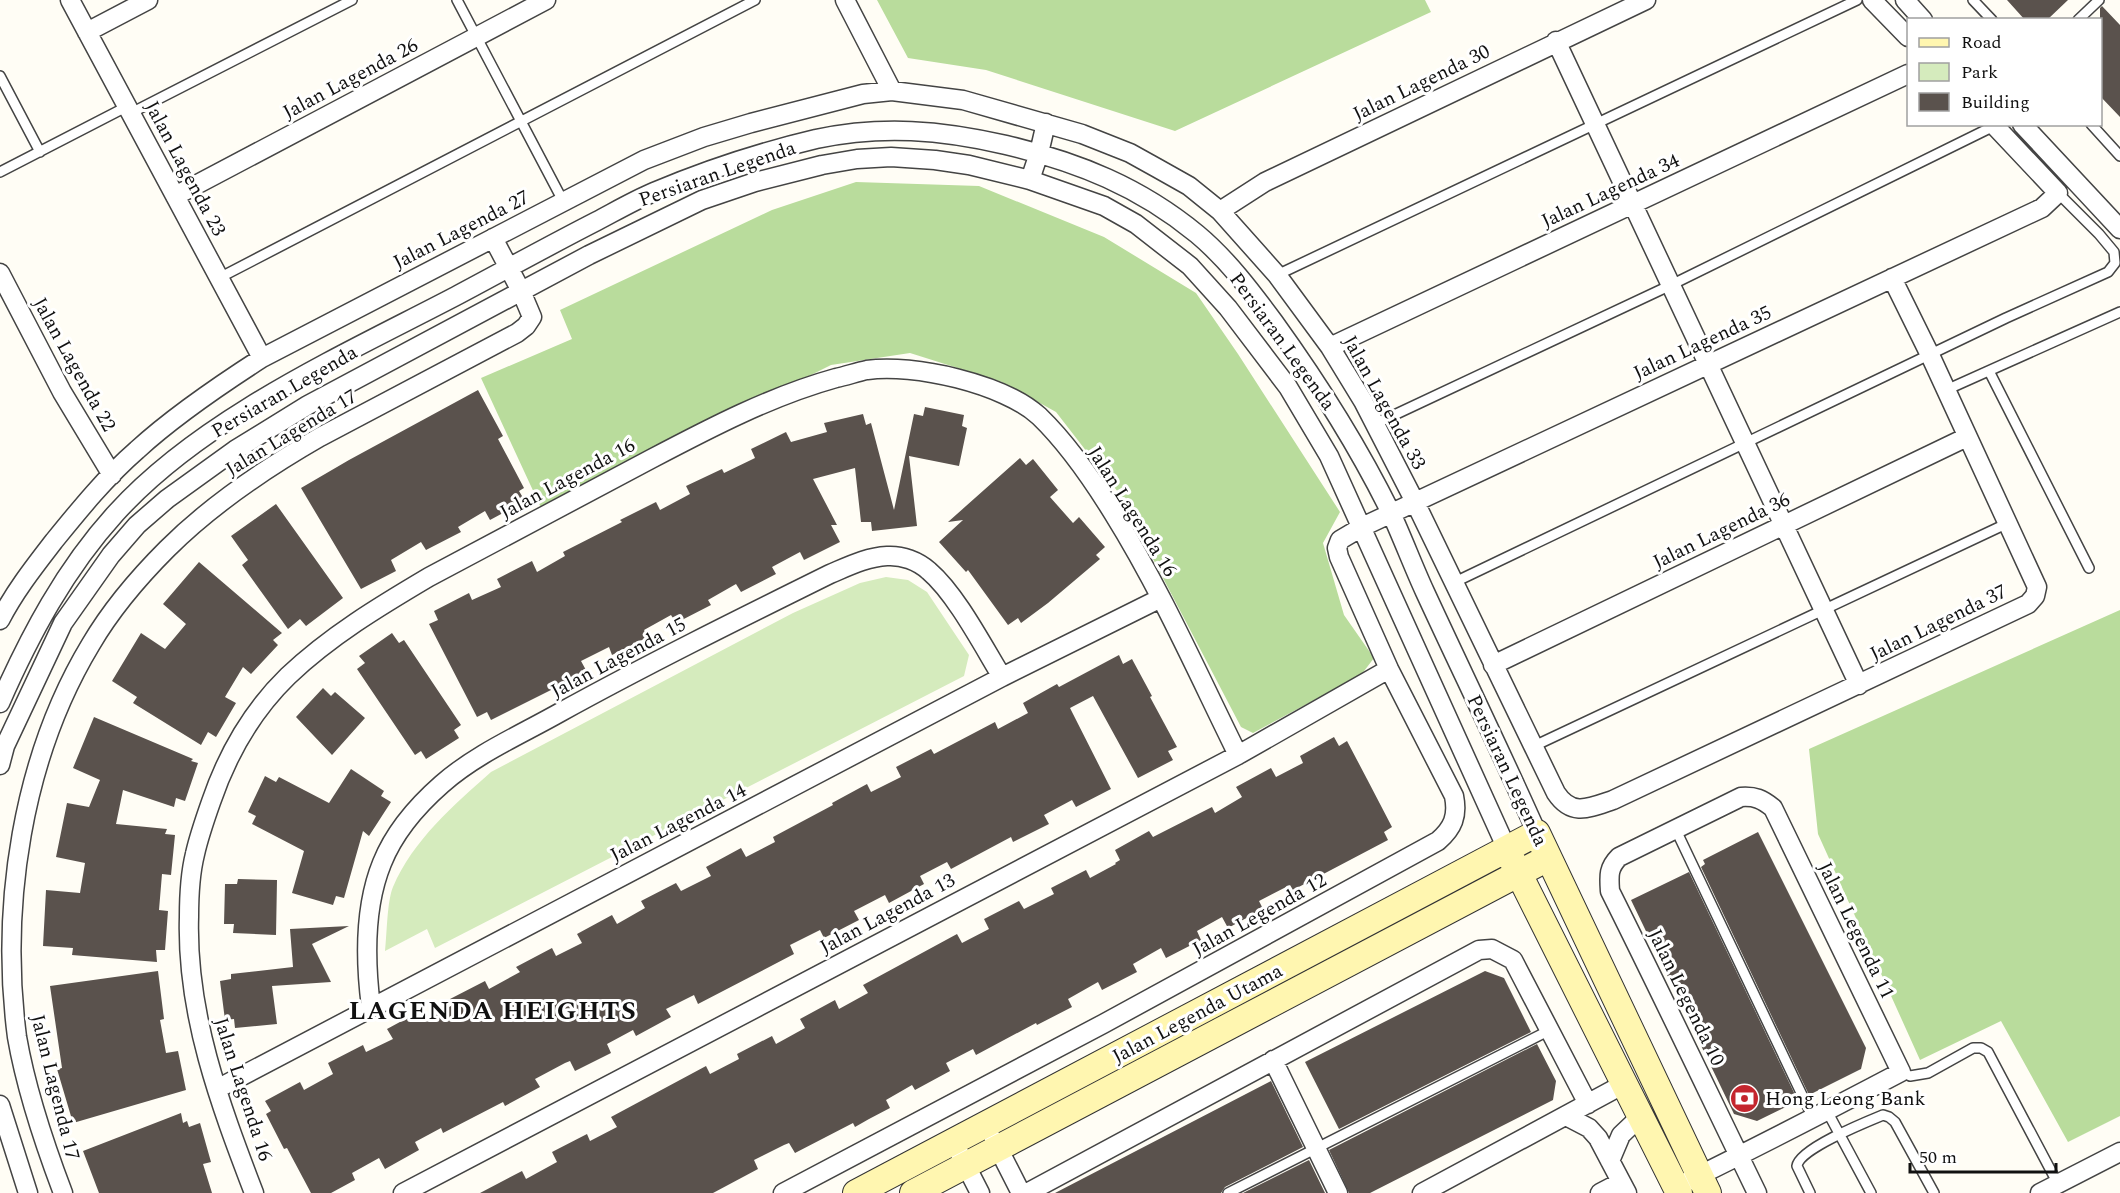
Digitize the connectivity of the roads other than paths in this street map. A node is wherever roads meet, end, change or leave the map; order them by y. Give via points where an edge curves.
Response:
1 (70, 0) edge
2 (148, 0) edge
3 (352, 0) edge
4 (457, 0) edge
5 (546, 0) edge
6 (755, 0) edge
7 (845, 0) edge
8 (1646, 0) edge
9 (1857, 0) edge
10 (1872, 0) edge
11 (1905, 0) edge
12 (1973, 0) edge
13 (2099, 0) edge
14 (1921, 18) edge
15 (1990, 18) edge
16 (2080, 18) edge
17 (87, 32) junction
18 (1907, 36) edge
19 (477, 37) junction
20 (1557, 42) junction
21 (1907, 74) edge
22 (0, 75) edge
23 (892, 91) junction
24 (129, 110) junction
25 (522, 123) junction
26 (1046, 123) junction
27 (1595, 124) junction
28 (1991, 126) edge
29 (1994, 126) edge
30 (2024, 126) edge
31 (2093, 126) edge
32 (40, 152) junction
33 (1040, 153) junction
34 (2120, 156) edge
35 (0, 172) edge
36 (1030, 180) junction
37 (2058, 192) junction
38 (176, 196) junction
39 (563, 201) junction
40 (1634, 204) junction
41 (1220, 211) junction
42 (2120, 230) edge
43 (492, 238) junction
44 (508, 268) junction
45 (0, 273) edge
46 (1277, 275) junction
47 (219, 278) junction
48 (1892, 278) junction
49 (1671, 285) junction
50 (521, 291) junction
51 (2120, 312) edge
52 (1330, 347) junction
53 (1930, 356) junction
54 (262, 358) junction
55 (1707, 364) junction
56 (1989, 371) junction
57 (1946, 390) junction
58 (1375, 424) junction
59 (1967, 436) junction
60 (1745, 442) junction
61 (112, 475) junction
62 (1415, 502) junction
63 (1390, 513) junction
64 (2008, 523) junction
65 (1784, 525) junction
66 (1362, 527) junction
67 (2089, 568) dead end
68 (1455, 582) junction
69 (1161, 598) junction
70 (1823, 610) junction
71 (0, 620) edge
72 (1493, 665) junction
73 (1389, 669) junction
74 (1002, 677) junction
75 (1859, 686) junction
76 (0, 703) edge
77 (3, 745) edge
78 (1532, 747) junction
79 (1238, 755) junction
80 (0, 765) edge
81 (1571, 807) joint
82 (1676, 828) junction
83 (1537, 833) junction
84 (1507, 849) junction
85 (1548, 858) junction
86 (1519, 873) junction
87 (371, 1007) junction
88 (1103, 1024) junction
89 (1548, 1031) junction
90 (1119, 1054) junction
91 (1272, 1060) junction
92 (1901, 1072) junction
93 (1131, 1078) junction
94 (1624, 1084) junction
95 (217, 1089) junction
96 (1588, 1104) junction
97 (0, 1105) edge
98 (1820, 1115) junction
99 (1566, 1116) junction
100 (1641, 1116) junction
101 (986, 1125) junction
102 (1839, 1134) junction
103 (954, 1142) junction
104 (998, 1148) junction
105 (1315, 1149) junction
106 (2120, 1152) edge
107 (1739, 1155) junction
108 (1610, 1161) junction
109 (966, 1165) junction
110 (1704, 1184) edge
111 (2058, 1184) junction
112 (1624, 1187) edge
113 (1677, 1190) edge
114 (28, 1193) edge
115 (63, 1193) edge
116 (254, 1193) edge
117 (403, 1193) edge
118 (783, 1193) edge
119 (856, 1193) edge
120 (913, 1193) edge
121 (980, 1193) edge
122 (1021, 1193) edge
123 (1027, 1193) edge
124 (1228, 1193) edge
125 (1338, 1193) edge
126 (1422, 1193) edge
127 (1600, 1193) edge
128 (1758, 1193) edge
129 (1810, 1193) edge
130 (1871, 1193) edge
131 (1934, 1193) edge
132 (2040, 1193) edge

1 - 17 street, Jalan Lagenda 23
2 - 17 street
3 - 24 lane
4 - 19 lane
5 - 19 street, Jalan Lagenda 26
6 - 25 lane
7 - 23 street
8 - 20 street, Jalan Lagenda 30
9 - 27 lane
10 - 18 street
11 - 14 street
12 - 15 lane
13 - 16 lane
17 - 24 street, Jalan Lagenda 23
19 - 25 lane
19 - 38 street, Jalan Lagenda 26
20 - 27 street
20 - 41 street, Jalan Lagenda 30 via 1265,182
21 - 40 street, Jalan Lagenda 34
22 - 32 lane
23 - 26 street, Jalan Lagenda 27 via 963,100
23 - 39 street, Jalan Lagenda 27 via 863,94 704,137 644,160
24 - 32 lane
24 - 38 street, Jalan Lagenda 23
25 - 39 lane
25 - 47 lane
26 - 33 street
26 - 41 street, Jalan Lagenda 33 via 1130,153 1189,186
27 - 40 street
27 - 46 lane
28 - 49 lane
29 - 37 street
30 - 42 street
31 - 34 lane
32 - 35 lane
33 - 36 street
33 - 44 street, Persiaran Legenda via 964,135 907,129 818,139 753,156 653,192
33 - 63 street, Persiaran Legenda via 1136,191 1198,235 1222,258 1301,359 1347,432
36 - 50 street, Persiaran Legenda via 935,160 891,157 822,165 702,200
36 - 66 street, Persiaran Legenda via 1104,206 1136,224 1190,266 1228,308 1288,387 1329,456
37 - 48 street, Jalan Lagenda 35 via 2042,208
37 - 53 lane via 2114,252 2115,263 2108,272
38 - 47 street, Jalan Lagenda 23
39 - 43 street, Jalan Lagenda 27
40 - 49 street
40 - 52 street, Jalan Lagenda 34
41 - 46 street, Jalan Lagenda 33
43 - 44 street, Jalan Lagenda 17
43 - 54 street, Jalan Lagenda 27
44 - 50 street, Jalan Lagenda 17
44 - 76 street, Persiaran Legenda via 294,381 218,428 148,482 118,511 68,574 44,613
45 - 61 street, Jalan Lagenda 22 via 62,392
46 - 52 street, Jalan Lagenda 33
47 - 54 street, Jalan Lagenda 23
48 - 53 street, Jalan Lagenda 37
48 - 55 street, Jalan Lagenda 35
49 - 55 street
49 - 58 lane
50 - 77 street, Persiaran Legenda via 308,405 194,477 137,525 63,623
50 - 115 street, Jalan Lagenda 17 via 532,317 517,333 292,453 180,536 114,611 74,674 39,759 23,817 8,949 17,1037
51 - 56 lane
52 - 58 street, Jalan Lagenda 33
53 - 57 street, Jalan Lagenda 37
53 - 60 lane
54 - 61 street, Jalan Lagenda 27 via 146,442
55 - 60 street
55 - 62 street, Jalan Lagenda 35
56 - 57 lane
56 - 67 lane
57 - 59 street, Jalan Lagenda 37
58 - 62 street, Jalan Lagenda 33
59 - 64 street, Jalan Lagenda 37
59 - 65 street, Jalan Lagenda 36
60 - 65 street
60 - 68 lane
61 - 71 street, Jalan Lagenda 27 via 29,573
62 - 63 street, Jalan Lagenda 35
62 - 68 street, Jalan Lagenda 33
63 - 66 street, Jalan Lagenda 35
63 - 83 street, Persiaran Legenda
64 - 70 lane
64 - 75 street, Jalan Lagenda 37 via 2037,587 2028,604
65 - 70 street
65 - 72 street, Jalan Lagenda 36
66 - 73 street, Jalan Legenda 12 via 1340,540 1338,557
66 - 84 street, Persiaran Legenda
68 - 72 street, Jalan Lagenda 33
69 - 74 street, Jalan Lagenda 14
69 - 79 street, Jalan Lagenda 16
69 - 95 street, Jalan Lagenda 16 via 1093,481 1060,438 1036,414 1010,397 921,370 883,369 822,382 716,425 390,600 319,650 265,701 229,758 194,855 188,933 191,981 204,1050
70 - 75 street
70 - 78 lane
72 - 78 street, Jalan Lagenda 33
73 - 79 street, Jalan Lagenda 13
73 - 88 street, Jalan Legenda 12 via 1454,796 1454,824 1446,834
74 - 87 street, Jalan Lagenda 14
74 - 87 street, Jalan Lagenda 15 via 965,616 929,570 908,558 888,556 864,560 830,574 610,685 465,766 442,784 407,822 382,863 373,894 367,939
75 - 81 street, Jalan Lagenda 37 via 1613,800 1589,808
77 - 80 street, Persiaran Legenda
78 - 81 street, Jalan Lagenda 33 via 1556,793
79 - 117 street, Jalan Lagenda 13
82 - 92 street, Jalan Legenda 11 via 1741,797 1759,797 1773,808
82 - 98 lane
82 - 107 street, Jalan Legenda 10 via 1611,864 1610,891
83 - 84 street, Jalan Legenda Utama
83 - 85 street, Persiaran Legenda
84 - 86 street, Persiaran Legenda
84 - 90 street, Jalan Legenda Utama
85 - 86 street, Jalan Legenda Utama
85 - 110 street, Persiaran Legenda
86 - 93 street, Jalan Legenda Utama
86 - 94 street, Persiaran Legenda
87 - 95 street, Jalan Lagenda 14
88 - 90 street
88 - 118 street, Jalan Legenda 12
89 - 91 street via 1513,960 1492,949 1479,950
89 - 96 street
89 - 105 lane
90 - 93 street
90 - 101 street, Jalan Legenda Utama
91 - 105 street
91 - 123 street
92 - 98 street
92 - 111 lane via 1910,1076 1929,1072 1973,1048 1988,1052
93 - 104 street, Jalan Legenda Utama
94 - 96 street
94 - 100 street, Persiaran Legenda
95 - 116 street, Jalan Lagenda 16
96 - 99 street
97 - 114 street
98 - 102 lane
98 - 107 street
99 - 108 street via 1589,1128
99 - 126 street
100 - 108 street via 1621,1135
100 - 113 street, Persiaran Legenda
101 - 103 street, Jalan Legenda Utama
101 - 104 street
102 - 129 lane via 1797,1161
102 - 130 lane
102 - 131 lane via 1883,1115 1889,1117
103 - 109 street
103 - 119 street, Jalan Legenda Utama
104 - 109 street, Jalan Legenda Utama
104 - 122 street
105 - 124 lane
105 - 125 street
106 - 111 street
107 - 110 street
107 - 128 street, Jalan Legenda 10
108 - 112 street
109 - 120 street, Jalan Legenda Utama
109 - 121 street
110 - 113 street
111 - 132 street
112 - 127 street

